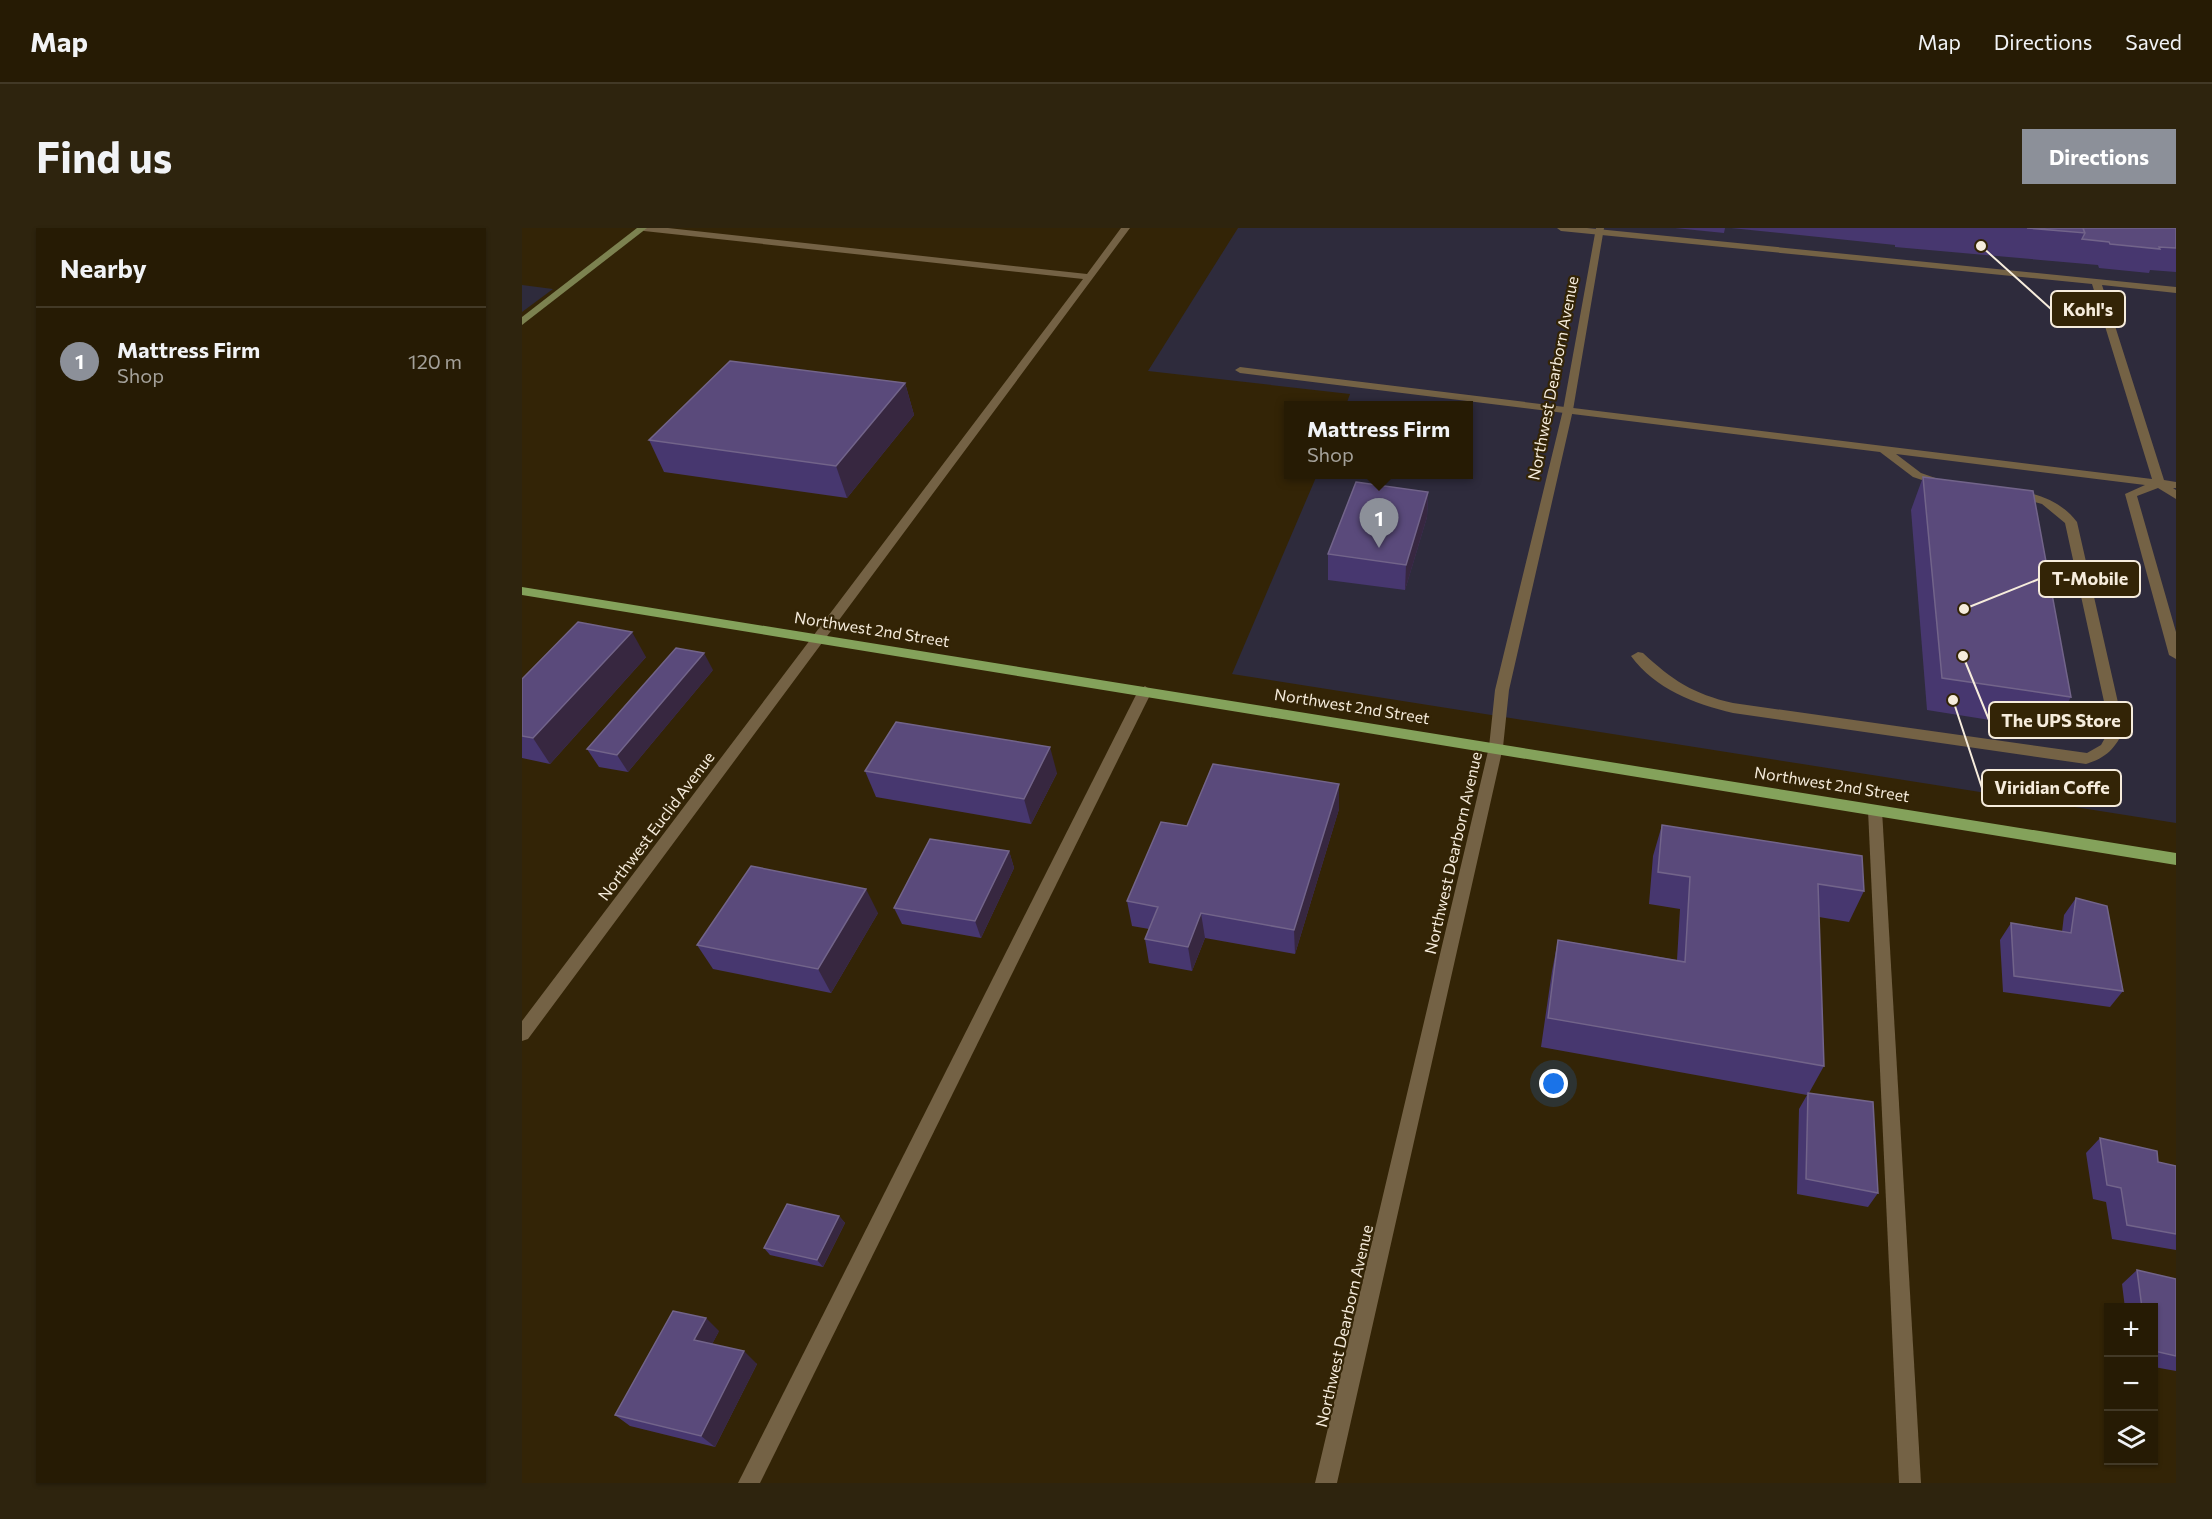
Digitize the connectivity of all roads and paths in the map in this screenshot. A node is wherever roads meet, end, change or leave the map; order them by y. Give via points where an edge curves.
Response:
1 (644, 228) edge
2 (1126, 228) edge
3 (1561, 228) edge
4 (1599, 230) edge
5 (1089, 277) junction
6 (2096, 282) junction
7 (2176, 290) edge
8 (527, 313) edge
9 (522, 322) edge
10 (1240, 370) dead end
11 (1568, 411) junction
12 (1882, 449) junction
13 (2158, 483) junction
14 (2176, 485) edge
15 (1951, 486) edge
16 (2004, 492) edge
17 (2176, 496) edge
18 (522, 591) edge
19 (820, 639) junction
20 (2176, 655) edge
21 (1638, 656) dead end
22 (1145, 691) junction
23 (1496, 747) junction
24 (1875, 810) junction
25 (2176, 859) edge
26 (522, 1034) edge
27 (749, 1483) edge
28 (1326, 1483) edge
29 (1910, 1483) edge

1 - 5 street
1 - 8 street
2 - 5 street, Northwest Euclid Avenue
3 - 4 street
4 - 6 street
4 - 11 street, Northwest Dearborn Avenue
5 - 19 street, Northwest Euclid Avenue
6 - 7 street
6 - 13 street
8 - 9 street
10 - 11 street
11 - 12 street
11 - 23 street, Northwest Dearborn Avenue via 1502,690
12 - 13 street
12 - 15 street via 1917,475
13 - 14 street
13 - 17 street
13 - 20 street via 2131,494
16 - 21 street via 2044,501 2061,510 2071,522 2117,729 2110,747 2098,756 2086,759 1706,702 1669,685
18 - 19 main road, Northwest 2nd Street
19 - 22 main road, Northwest 2nd Street
19 - 26 street, Northwest Euclid Avenue
22 - 23 main road, Northwest 2nd Street
22 - 27 street
23 - 24 main road, Northwest 2nd Street
23 - 28 street, Northwest Dearborn Avenue
24 - 25 main road, Northwest 2nd Street
24 - 29 street

